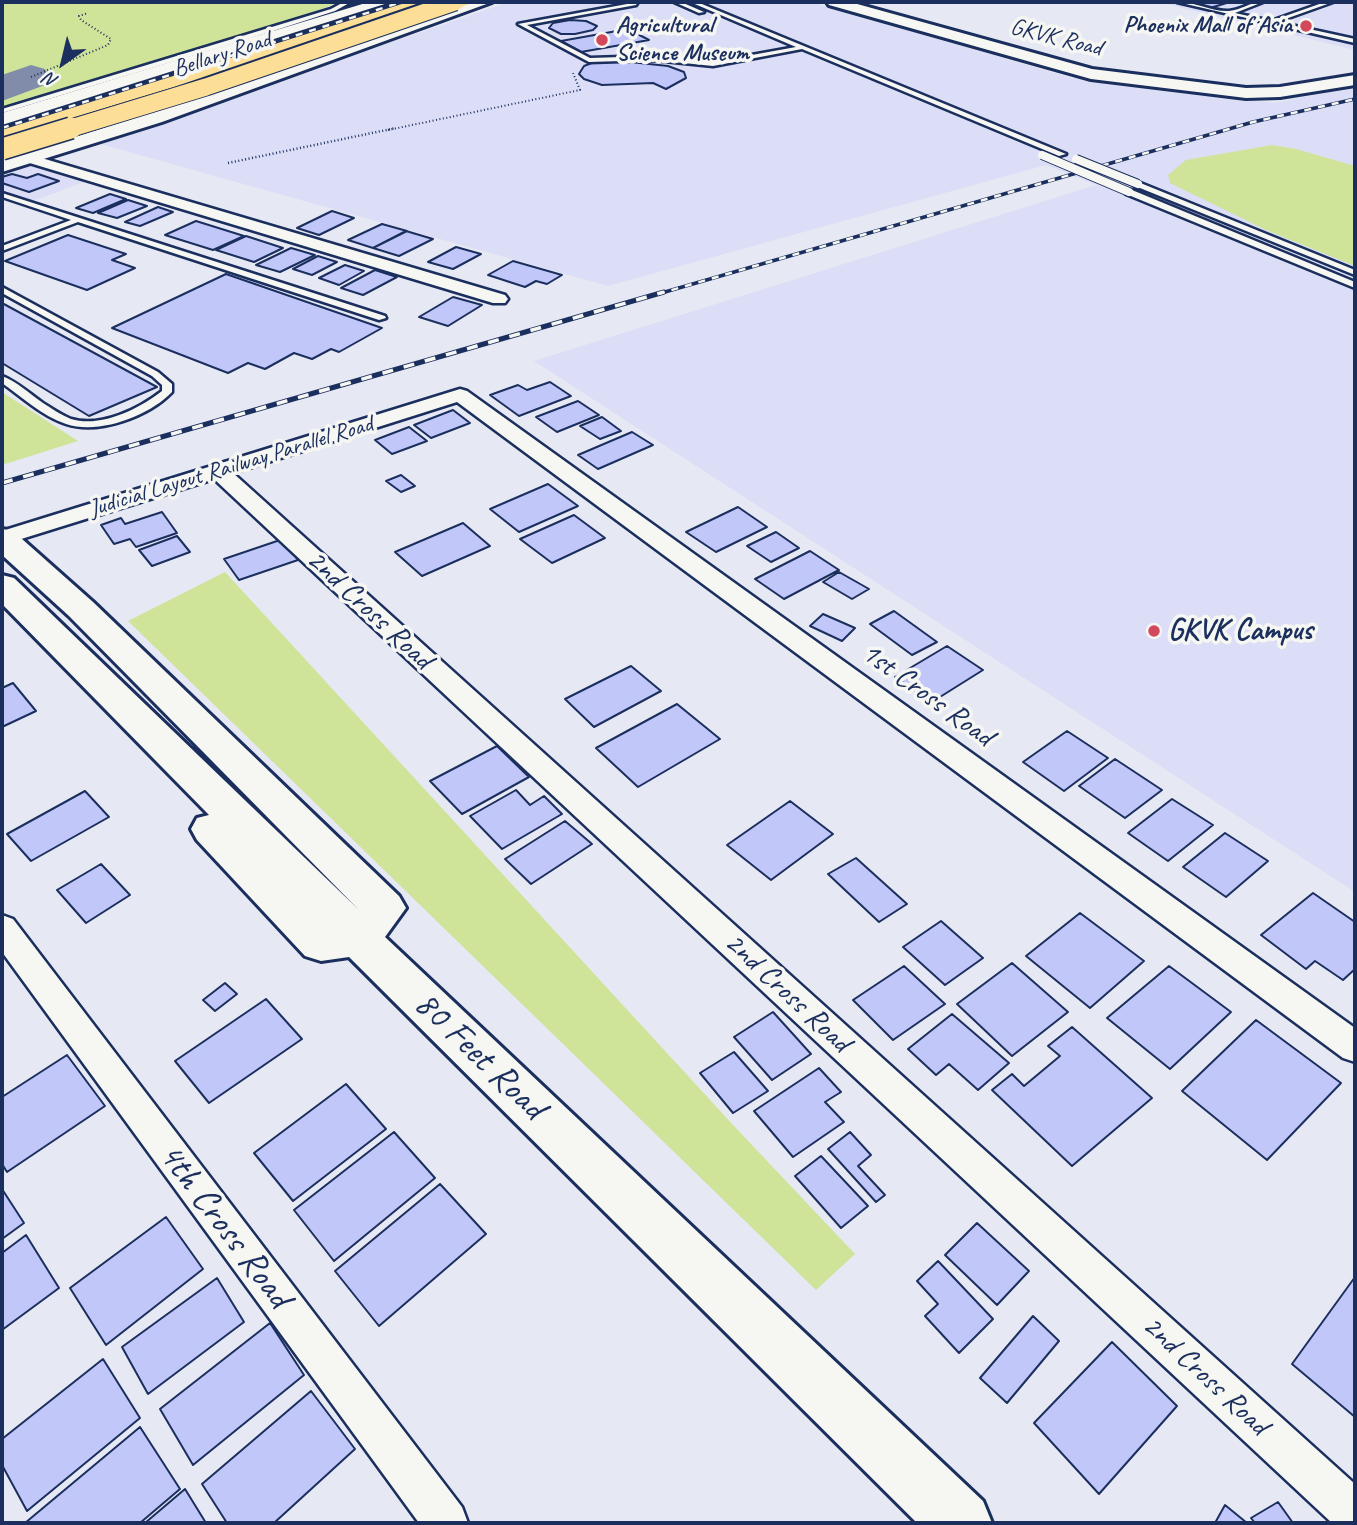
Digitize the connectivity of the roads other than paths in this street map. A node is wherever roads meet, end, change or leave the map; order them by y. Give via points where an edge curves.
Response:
1 (348, 2) edge
2 (415, 2) edge
3 (427, 2) edge
4 (677, 2) edge
5 (693, 2) edge
6 (834, 2) edge
7 (852, 2) edge
8 (1180, 2) edge
9 (1259, 2) edge
10 (368, 4) edge
11 (467, 4) edge
12 (636, 4) dead end
13 (1331, 5) edge
14 (385, 7) edge
15 (1240, 9) junction
16 (1229, 13) junction
17 (1281, 19) junction
18 (1270, 22) junction
19 (1355, 39) edge
20 (804, 47) junction
21 (791, 49) junction
22 (1355, 73) edge
23 (1355, 80) edge
24 (1258, 89) junction
25 (2, 111) edge
26 (2, 118) edge
27 (2, 135) edge
28 (2, 149) edge
29 (2, 156) edge
30 (28, 158) junction
31 (2, 166) edge
32 (2, 195) edge
33 (77, 220) junction
34 (2, 249) edge
35 (1355, 273) edge
36 (1355, 285) edge
37 (2, 290) edge
38 (499, 299) dead end
39 (382, 318) dead end
40 (2, 379) edge
41 (460, 395) joint
42 (219, 472) junction
43 (2, 538) edge
44 (2, 585) edge
45 (2, 616) edge
46 (2, 928) edge
47 (358, 939) junction
48 (1355, 1047) edge
49 (1355, 1514) edge
50 (446, 1523) edge
51 (961, 1523) edge

1 - 25 lane via 256,35
2 - 14 highway
3 - 11 street
3 - 27 highway, Bellary Road via 184,83
4 - 21 lane
5 - 20 lane
6 - 24 street, GKVK Road via 1091,74 1202,89
7 - 24 street, GKVK Road via 1088,67
8 - 16 lane
9 - 15 lane
10 - 14 street
10 - 26 street
11 - 28 highway, Bellary Road, bridge
11 - 29 highway
11 - 30 street via 181,110
12 - 21 lane via 521,24 589,60 654,58 713,64
13 - 17 lane
14 - 27 highway
15 - 16 lane
15 - 17 lane
16 - 18 lane
17 - 18 lane
17 - 19 lane
18 - 19 lane
20 - 21 lane
20 - 35 lane, bridge
21 - 36 lane, bridge
22 - 24 street, GKVK Road
23 - 24 street, GKVK Road
30 - 31 street
30 - 38 street
32 - 33 lane
33 - 34 lane
33 - 39 lane
37 - 40 lane via 155,374 167,384 167,392 159,400 105,421 71,422
41 - 42 street, Judicial Layout Railway Parallel Road
41 - 48 street, 1st Cross Road
42 - 43 street, Judicial Layout Railway Parallel Road
42 - 49 street, 2nd Cross Road
43 - 47 street via 81,609 384,908
44 - 47 street, 80 Feet Road
45 - 47 street via 321,943
46 - 50 street, 4th Cross Road
47 - 51 street, 80 Feet Road

